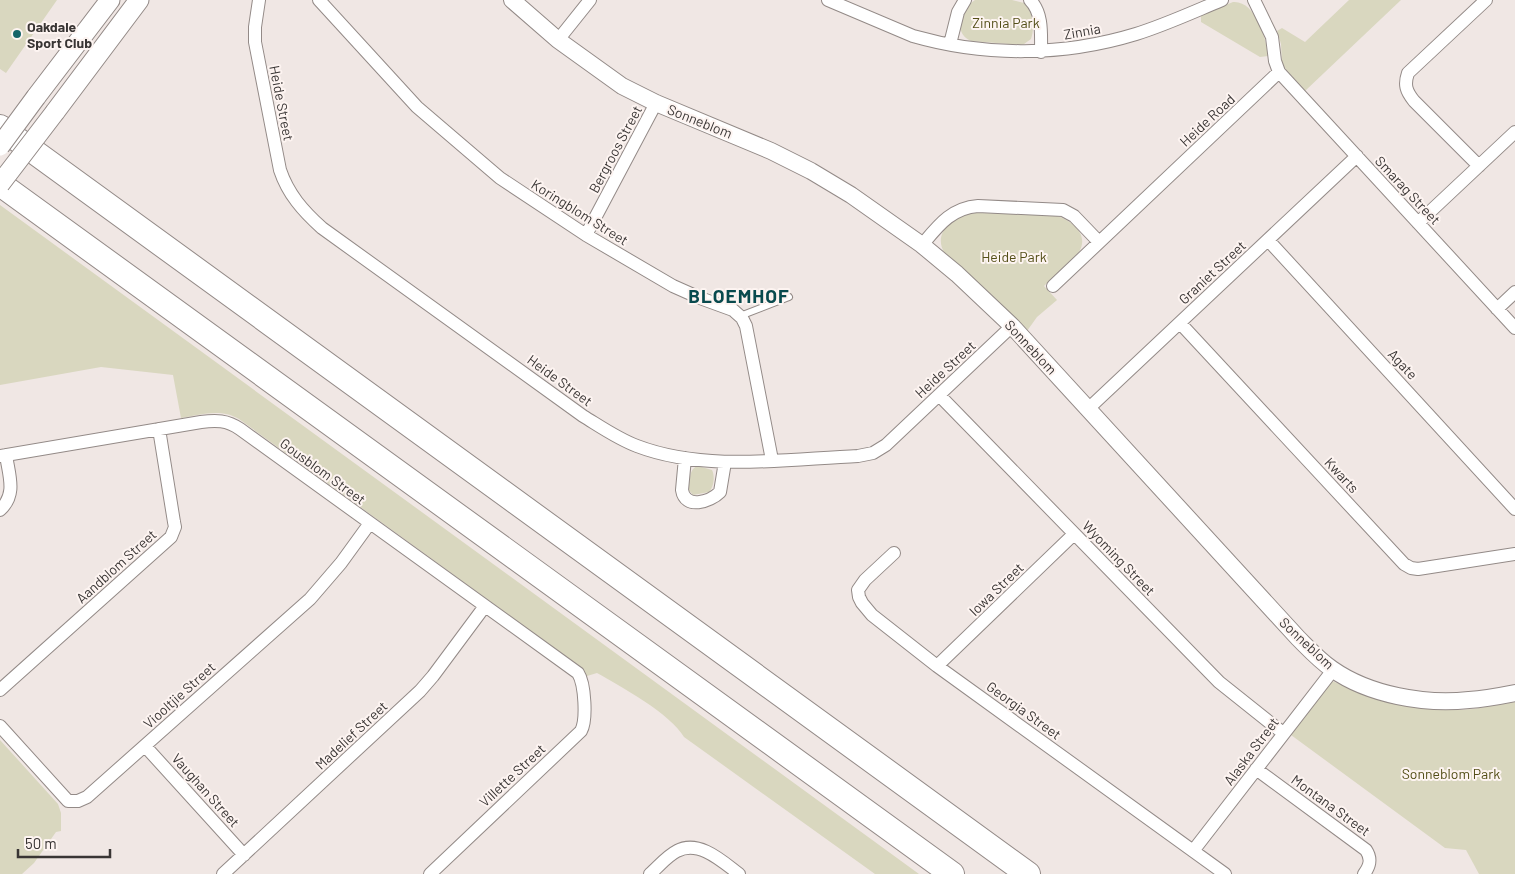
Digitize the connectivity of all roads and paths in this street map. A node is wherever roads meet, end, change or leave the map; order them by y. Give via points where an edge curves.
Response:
1 (110, 0) edge
2 (139, 0) edge
3 (259, 0) edge
4 (319, 0) edge
5 (512, 0) edge
6 (590, 0) edge
7 (828, 0) edge
8 (965, 0) edge
9 (1030, 0) edge
10 (1222, 0) edge
11 (1254, 0) edge
12 (1486, 0) edge
13 (558, 40) junction
14 (950, 44) junction
15 (1041, 52) junction
16 (1279, 72) junction
17 (656, 103) junction
18 (0, 127) edge
19 (1515, 132) edge
20 (0, 146) edge
21 (1357, 156) junction
22 (1479, 166) junction
23 (0, 184) edge
24 (1418, 223) junction
25 (586, 235) junction
26 (1268, 240) junction
27 (1099, 242) junction
28 (922, 245) junction
29 (1053, 286) dead end
30 (1515, 292) edge
31 (789, 297) dead end
32 (1497, 309) junction
33 (740, 316) junction
34 (1180, 323) junction
35 (1012, 326) junction
36 (1515, 328) edge
37 (940, 395) junction
38 (1088, 409) junction
39 (159, 429) junction
40 (3, 456) edge
41 (685, 458) junction
42 (772, 460) junction
43 (725, 462) junction
44 (1515, 508) edge
45 (0, 510) edge
46 (370, 523) junction
47 (1074, 534) junction
48 (894, 553) dead end
49 (1515, 554) edge
50 (485, 606) junction
51 (937, 666) junction
52 (1333, 670) junction
53 (583, 684) joint
54 (0, 690) edge
55 (1515, 693) edge
56 (0, 726) edge
57 (1283, 733) junction
58 (145, 746) junction
59 (1256, 769) junction
60 (915, 847) junction
61 (1193, 851) junction
62 (244, 855) junction
63 (224, 874) edge
64 (430, 874) edge
65 (650, 874) edge
66 (739, 874) edge
67 (945, 874) edge
68 (952, 874) edge
69 (1028, 874) edge
70 (1225, 874) edge
71 (1364, 874) edge

1 - 20 main road, bridge
2 - 23 main road, bridge
3 - 41 street, Heide Street via 255,42 280,170 290,192 311,218 583,416 636,446
4 - 25 street, Koringblom Street via 417,107 456,142 500,178
5 - 13 street, Sonneblom
6 - 13 street
7 - 14 street, Zinnia via 913,36
8 - 14 street via 958,12
9 - 15 street via 1038,13
10 - 15 street, Zinnia via 1137,34
11 - 16 street via 1272,37
12 - 22 street via 1408,73 1405,82 1414,101
13 - 17 street, Sonneblom via 622,86
14 - 15 street, Zinnia
16 - 21 street, Smarag Street
16 - 27 street, Heide Road
17 - 25 street, Bergroos Street
17 - 28 street, Sonneblom via 771,150 811,171
18 - 69 highway
19 - 22 street
21 - 24 street, Smarag Street
21 - 26 street, Graniet Street
22 - 24 street
23 - 60 highway
24 - 32 street, Smarag Street
25 - 33 street, Koringblom Street via 673,286
26 - 34 street, Graniet Street
26 - 44 street, Agate
27 - 28 street via 1074,216 1063,210 978,206 952,213
27 - 29 street, Heide Road
28 - 35 street, Sonneblom
30 - 32 street
31 - 33 lane
32 - 36 street, Smarag Street
33 - 42 street via 746,326
34 - 38 street, Graniet Street
34 - 49 street, Kwarts via 1404,564 1418,569
35 - 37 street, Heide Street
35 - 38 street, Sonneblom
37 - 42 street, Heide Street via 873,453
37 - 47 street, Wyoming Street
38 - 52 street, Sonneblom via 1298,638
39 - 40 street, Gousblom Street
39 - 46 street, Gousblom Street via 217,420 228,422
39 - 54 street, Aandblom Street via 174,522 171,537
40 - 45 street via 11,493
41 - 43 street, Heide Street
41 - 43 street via 682,495 690,502 699,503 720,492
42 - 43 street, Heide Street
46 - 50 street, Gousblom Street
46 - 58 street, Viooltjie Street via 342,563 310,599
47 - 51 street, Iowa Street
47 - 57 street, Wyoming Street via 1219,682
48 - 51 street, Georgia Street via 865,580 858,590 859,597 872,615
50 - 53 street, Gousblom Street via 578,673
50 - 62 street, Madelief Street via 420,691
51 - 61 street, Georgia Street
52 - 55 street, Sonneblom via 1365,686 1413,698 1468,701
52 - 57 street, Alaska Street
53 - 64 street, Villette Street via 584,721 581,731
56 - 58 street, Viooltjie Street via 71,802 87,797
57 - 59 street, Alaska Street
58 - 62 street, Vaughan Street
59 - 61 street, Alaska Street
59 - 71 street, Montana Street via 1366,850 1370,864
60 - 67 highway
60 - 68 highway
61 - 70 street, Georgia Street
62 - 63 street, Madelief Street
65 - 66 street via 676,851 690,847 713,854

